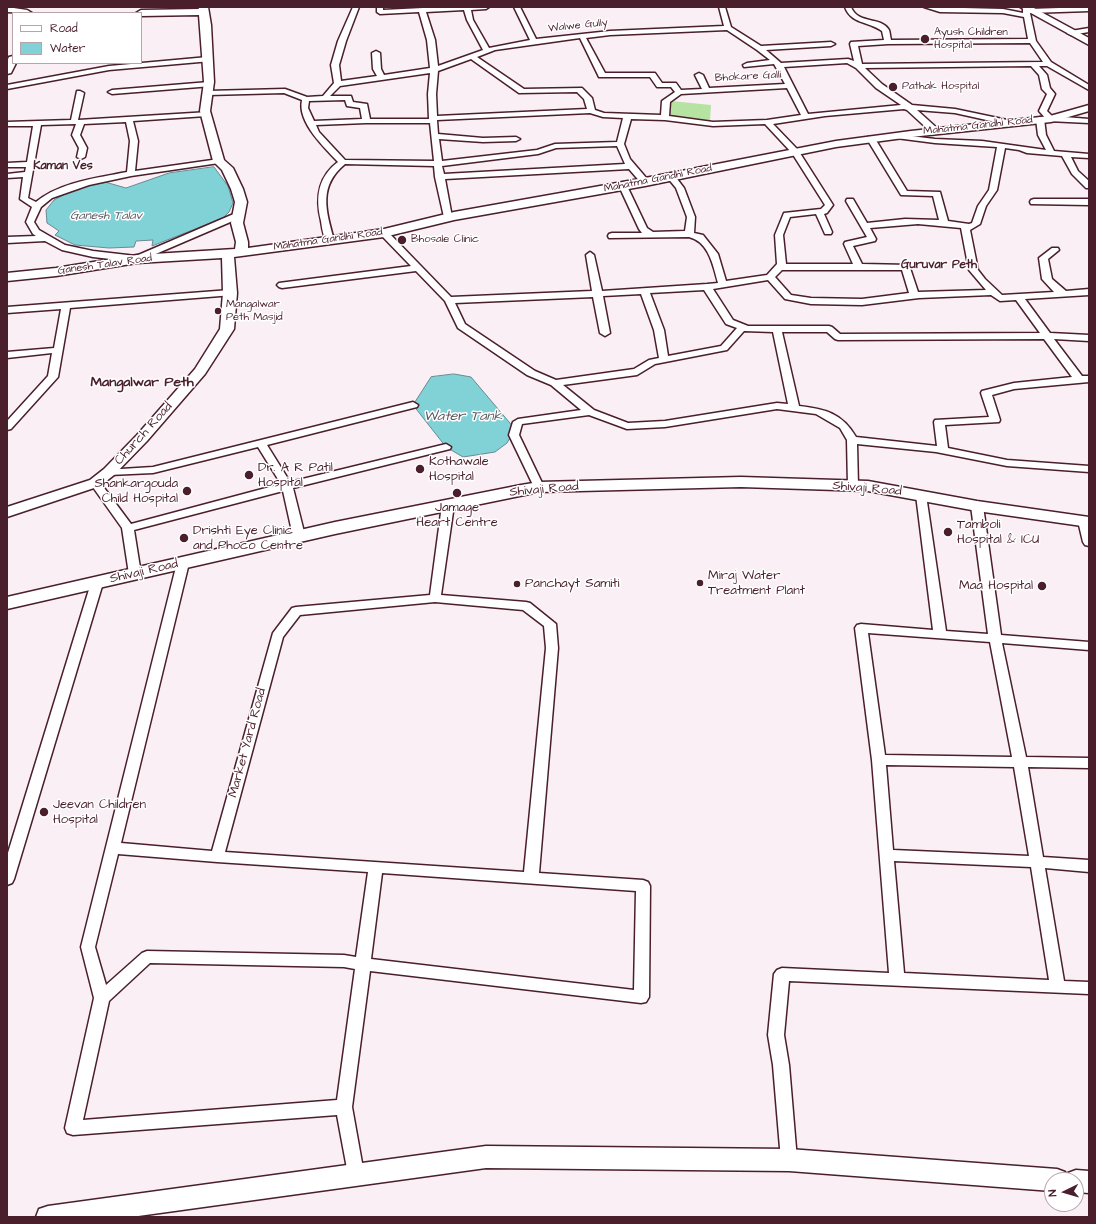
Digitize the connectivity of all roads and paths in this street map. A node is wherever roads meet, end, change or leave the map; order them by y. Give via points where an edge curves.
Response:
1 (356, 7) edge
2 (380, 7) edge
3 (486, 7) edge
4 (517, 7) edge
5 (722, 7) edge
6 (848, 7) edge
7 (927, 7) edge
8 (467, 8) junction
9 (7, 9) edge
10 (419, 9) edge
11 (1089, 9) edge
12 (203, 10) edge
13 (1027, 11) edge
14 (22, 12) edge
15 (142, 14) edge
16 (728, 28) junction
17 (1089, 30) edge
18 (1072, 33) junction
19 (582, 36) junction
20 (1032, 41) junction
21 (534, 42) junction
22 (888, 42) junction
23 (1089, 42) edge
24 (831, 44) dead end
25 (760, 48) junction
26 (487, 51) junction
27 (376, 53) dead end
28 (472, 56) junction
29 (208, 59) junction
30 (12, 61) edge
31 (778, 64) junction
32 (1048, 64) junction
33 (747, 65) dead end
34 (1034, 65) junction
35 (859, 66) junction
36 (434, 70) junction
37 (7, 71) edge
38 (699, 75) dead end
39 (381, 77) junction
40 (338, 84) junction
41 (790, 86) junction
42 (7, 87) edge
43 (1089, 88) edge
44 (208, 89) junction
45 (707, 91) junction
46 (112, 92) dead end
47 (679, 92) junction
48 (80, 93) dead end
49 (325, 98) junction
50 (306, 99) junction
51 (909, 107) junction
52 (1089, 108) edge
53 (591, 111) junction
54 (206, 114) junction
55 (628, 116) junction
56 (806, 117) junction
57 (665, 118) junction
58 (433, 119) junction
59 (1048, 119) junction
60 (129, 120) junction
61 (366, 121) junction
62 (1089, 121) edge
63 (77, 122) junction
64 (311, 122) junction
65 (767, 122) junction
66 (37, 123) junction
67 (1009, 123) junction
68 (7, 124) edge
69 (936, 131) junction
70 (435, 136) junction
71 (896, 136) junction
72 (516, 139) dead end
73 (871, 139) junction
74 (620, 144) junction
75 (1001, 146) junction
76 (795, 152) junction
77 (1051, 153) junction
78 (1066, 154) junction
79 (1089, 156) edge
80 (81, 157) dead end
81 (219, 161) junction
82 (343, 162) junction
83 (31, 164) junction
84 (438, 164) junction
85 (7, 165) edge
86 (631, 166) junction
87 (28, 174) junction
88 (131, 174) junction
89 (7, 176) edge
90 (439, 177) junction
91 (671, 177) junction
92 (645, 182) junction
93 (623, 186) junction
94 (1089, 186) edge
95 (850, 201) dead end
96 (1034, 202) dead end
97 (1089, 202) edge
98 (37, 206) junction
99 (819, 212) junction
100 (239, 215) junction
101 (448, 217) junction
102 (944, 222) junction
103 (864, 226) junction
104 (971, 227) junction
105 (828, 232) dead end
106 (384, 233) junction
107 (689, 234) junction
108 (651, 235) junction
109 (612, 236) dead end
110 (46, 238) junction
111 (7, 240) edge
112 (330, 240) junction
113 (1055, 250) dead end
114 (235, 252) junction
115 (590, 255) dead end
116 (112, 256) junction
117 (137, 259) junction
118 (92, 266) junction
119 (780, 267) junction
120 (859, 267) junction
121 (418, 268) junction
122 (7, 277) edge
123 (770, 277) junction
124 (282, 285) dead end
125 (723, 285) junction
126 (707, 287) junction
127 (645, 291) junction
128 (994, 292) junction
129 (1089, 292) edge
130 (230, 293) junction
131 (1063, 293) junction
132 (598, 294) junction
133 (914, 296) junction
134 (1019, 296) junction
135 (449, 300) junction
136 (66, 306) junction
137 (7, 310) edge
138 (743, 327) junction
139 (777, 329) junction
140 (605, 333) dead end
141 (1047, 336) junction
142 (1089, 338) edge
143 (58, 350) junction
144 (7, 355) edge
145 (664, 360) junction
146 (1084, 379) edge
147 (555, 383) junction
148 (413, 405) dead end
149 (794, 407) junction
150 (590, 412) junction
151 (7, 427) edge
152 (852, 440) junction
153 (261, 444) junction
154 (446, 447) dead end
155 (943, 450) junction
156 (1089, 469) edge
157 (109, 472) junction
158 (95, 483) junction
159 (287, 486) junction
160 (853, 486) junction
161 (539, 488) junction
162 (921, 495) junction
163 (448, 505) junction
164 (977, 506) junction
165 (7, 512) edge
166 (1087, 522) edge
167 (128, 528) junction
168 (299, 536) junction
169 (1089, 542) edge
170 (184, 563) junction
171 (135, 574) junction
172 (97, 583) junction
173 (435, 598) junction
174 (7, 603) edge
175 (940, 634) junction
176 (995, 638) junction
177 (1089, 646) edge
178 (879, 760) junction
179 (1020, 762) junction
180 (1089, 763) edge
181 (112, 848) junction
182 (888, 855) junction
183 (216, 857) junction
184 (1036, 862) junction
185 (1089, 866) edge
186 (376, 867) junction
187 (531, 878) junction
188 (7, 879) edge
189 (363, 964) junction
190 (897, 979) junction
191 (1058, 987) junction
192 (1089, 988) edge
193 (102, 998) junction
194 (344, 1107) junction
195 (789, 1160) junction
196 (356, 1174) junction
197 (1044, 1179) edge
198 (48, 1217) edge

1 - 40 street via 335,65
2 - 10 street via 380,12
3 - 8 street
4 - 21 street
5 - 16 street
6 - 22 street via 849,13 861,22 876,24 885,30
7 - 13 street via 957,12
8 - 10 street
8 - 26 street via 470,20
9 - 14 main road
10 - 36 street via 428,22
11 - 13 street
12 - 15 main road
12 - 29 main road
13 - 18 main road
13 - 20 street
16 - 19 street, Walwe Gully
16 - 25 street
17 - 18 street
18 - 23 main road
19 - 21 street, Walwe Gully
19 - 47 street via 602,75 652,75 660,85 673,84
20 - 22 street
20 - 32 street
21 - 26 street, Walwe Gully
22 - 35 street via 854,44
24 - 25 street
25 - 31 street
26 - 28 street, Walwe Gully
27 - 39 street via 377,69
28 - 36 street, Walwe Gully
28 - 53 street via 522,92 579,90 588,98
29 - 42 street via 109,68
29 - 44 main road
30 - 37 main road
31 - 33 street
31 - 35 street via 848,61
31 - 41 street
32 - 34 street
32 - 43 street
34 - 35 street
34 - 59 street via 1043,75 1046,89 1051,94 1043,111
35 - 51 street via 879,86
36 - 39 street, Walwe Gully
36 - 58 street via 431,100
38 - 45 street
39 - 40 street, Walwe Gully
40 - 49 street
41 - 45 street, Bhokare Galli
41 - 56 street
44 - 46 street
44 - 50 street via 285,91
44 - 54 main road
45 - 47 street, Bhokare Galli
47 - 57 street via 666,101
48 - 63 street
49 - 50 street
49 - 61 street via 348,98 350,104 364,106
50 - 64 street via 304,108
51 - 56 street
51 - 67 street via 955,111
51 - 69 street
52 - 59 main road, Mahatma Gandhi Road
53 - 55 street via 602,115
53 - 58 street
54 - 60 street
54 - 81 main road
55 - 57 street
55 - 74 street
56 - 65 street
57 - 65 street via 713,124
58 - 61 street
58 - 70 street
59 - 62 street
59 - 67 main road, Mahatma Gandhi Road
59 - 77 street via 1042,135
60 - 63 street
60 - 88 street via 134,141
61 - 64 street
63 - 66 street
63 - 80 street via 76,135 83,148
64 - 82 street via 316,133
65 - 76 street
66 - 68 street
66 - 83 street
67 - 69 main road, Mahatma Gandhi Road
69 - 71 main road, Mahatma Gandhi Road
70 - 72 street via 483,140
70 - 84 street
71 - 73 main road, Mahatma Gandhi Road
71 - 75 street
73 - 76 main road, Mahatma Gandhi Road
73 - 102 street via 904,193 937,194
74 - 84 street via 555,146 538,152
74 - 86 street
75 - 77 street
75 - 104 street via 993,190 982,206 976,224
76 - 91 main road, Mahatma Gandhi Road
76 - 99 street via 829,206
77 - 78 street
78 - 79 street
78 - 94 street via 1075,172
81 - 88 street
81 - 100 main road, Church Road via 228,168 237,189 241,202
82 - 84 street
82 - 112 street via 327,177 322,198 324,222
83 - 85 street
83 - 87 street
84 - 90 street
86 - 90 street
86 - 92 street
87 - 89 street
87 - 98 street via 24,199
88 - 98 street via 87,183 49,196
90 - 101 street
91 - 92 main road, Mahatma Gandhi Road
91 - 107 street via 680,188 691,217
92 - 93 main road, Mahatma Gandhi Road
93 - 101 main road, Mahatma Gandhi Road
93 - 108 street via 643,229
95 - 103 street
96 - 97 street
98 - 110 street via 30,222 36,232
99 - 105 street
99 - 119 street via 787,215 779,235 782,265
100 - 114 main road, Church Road via 237,223 242,242
100 - 117 street
101 - 106 main road, Mahatma Gandhi Road
102 - 103 street via 906,220
102 - 104 street
103 - 120 street via 872,239 848,244
104 - 128 street via 965,229 974,270
106 - 112 main road, Mahatma Gandhi Road
106 - 121 street
107 - 108 street
107 - 125 street via 700,236 714,254
108 - 109 street
110 - 111 street
110 - 116 street via 62,247
112 - 114 main road, Mahatma Gandhi Road
113 - 131 street via 1043,258 1044,274 1051,286
114 - 117 main road, Ganesh Talav Road
114 - 130 main road, Church Road
115 - 132 street
116 - 117 street
116 - 118 street
117 - 118 main road, Ganesh Talav Road
118 - 122 main road, Ganesh Talav Road
119 - 120 street
119 - 123 street
120 - 133 street via 906,267
121 - 124 street
121 - 135 street
123 - 125 street
123 - 133 street via 788,297 811,301 862,302
125 - 126 street
126 - 127 street
126 - 138 street via 730,322
127 - 132 street
127 - 145 street via 659,330
128 - 133 street
128 - 134 street via 1000,298
129 - 131 street
130 - 136 street
130 - 157 main road, Church Road via 227,329 200,371
131 - 134 street
132 - 135 street
132 - 140 street
134 - 141 street
135 - 147 street via 461,326 531,373
136 - 137 street
136 - 143 street
138 - 139 street
138 - 145 street via 724,348
139 - 141 street via 829,329 838,337
139 - 149 street
141 - 142 street
141 - 146 street
143 - 144 street
143 - 151 street via 53,377
145 - 147 street via 652,362 637,372
146 - 155 street via 1014,386 986,393 995,420 939,422
147 - 150 street
148 - 153 street
149 - 150 street via 777,406 665,424 627,426
149 - 152 street via 819,411 844,426
150 - 161 street via 518,422 514,435
152 - 155 street
152 - 160 street
153 - 157 street via 153,470
153 - 159 street
154 - 159 street
155 - 156 street via 1007,463
157 - 158 main road, Church Road
158 - 165 main road, Church Road
158 - 167 street
159 - 167 street
159 - 168 street
160 - 161 main road, Shivaji Road via 741,482
160 - 162 main road, Shivaji Road
161 - 163 main road, Shivaji Road
162 - 164 main road, Shivaji Road
162 - 175 street
163 - 168 main road, Shivaji Road
163 - 173 street
164 - 166 main road, Shivaji Road
164 - 176 street
166 - 169 street
167 - 171 street
168 - 170 main road, Shivaji Road
170 - 171 main road, Shivaji Road
170 - 181 street
171 - 172 main road, Shivaji Road
172 - 174 main road, Shivaji Road
172 - 188 street
173 - 183 street, Market Yard Road via 296,611 277,636
173 - 187 street, Market Yard Road via 526,606 550,624 552,648
175 - 176 street
175 - 178 street via 861,628
176 - 177 street
176 - 179 street
178 - 179 street
178 - 182 street
179 - 180 street
179 - 184 street
181 - 183 street
181 - 193 street via 88,947
182 - 184 street
182 - 190 street
183 - 186 street
184 - 185 street
184 - 191 street
186 - 187 street
186 - 189 street
187 - 189 street via 643,886 641,997
189 - 193 street via 344,961 147,958
189 - 194 street
190 - 191 street
190 - 195 street via 782,974 776,1035
191 - 192 street
193 - 194 street via 73,1128
194 - 196 street
195 - 196 main road via 486,1157
195 - 197 main road
196 - 198 main road

